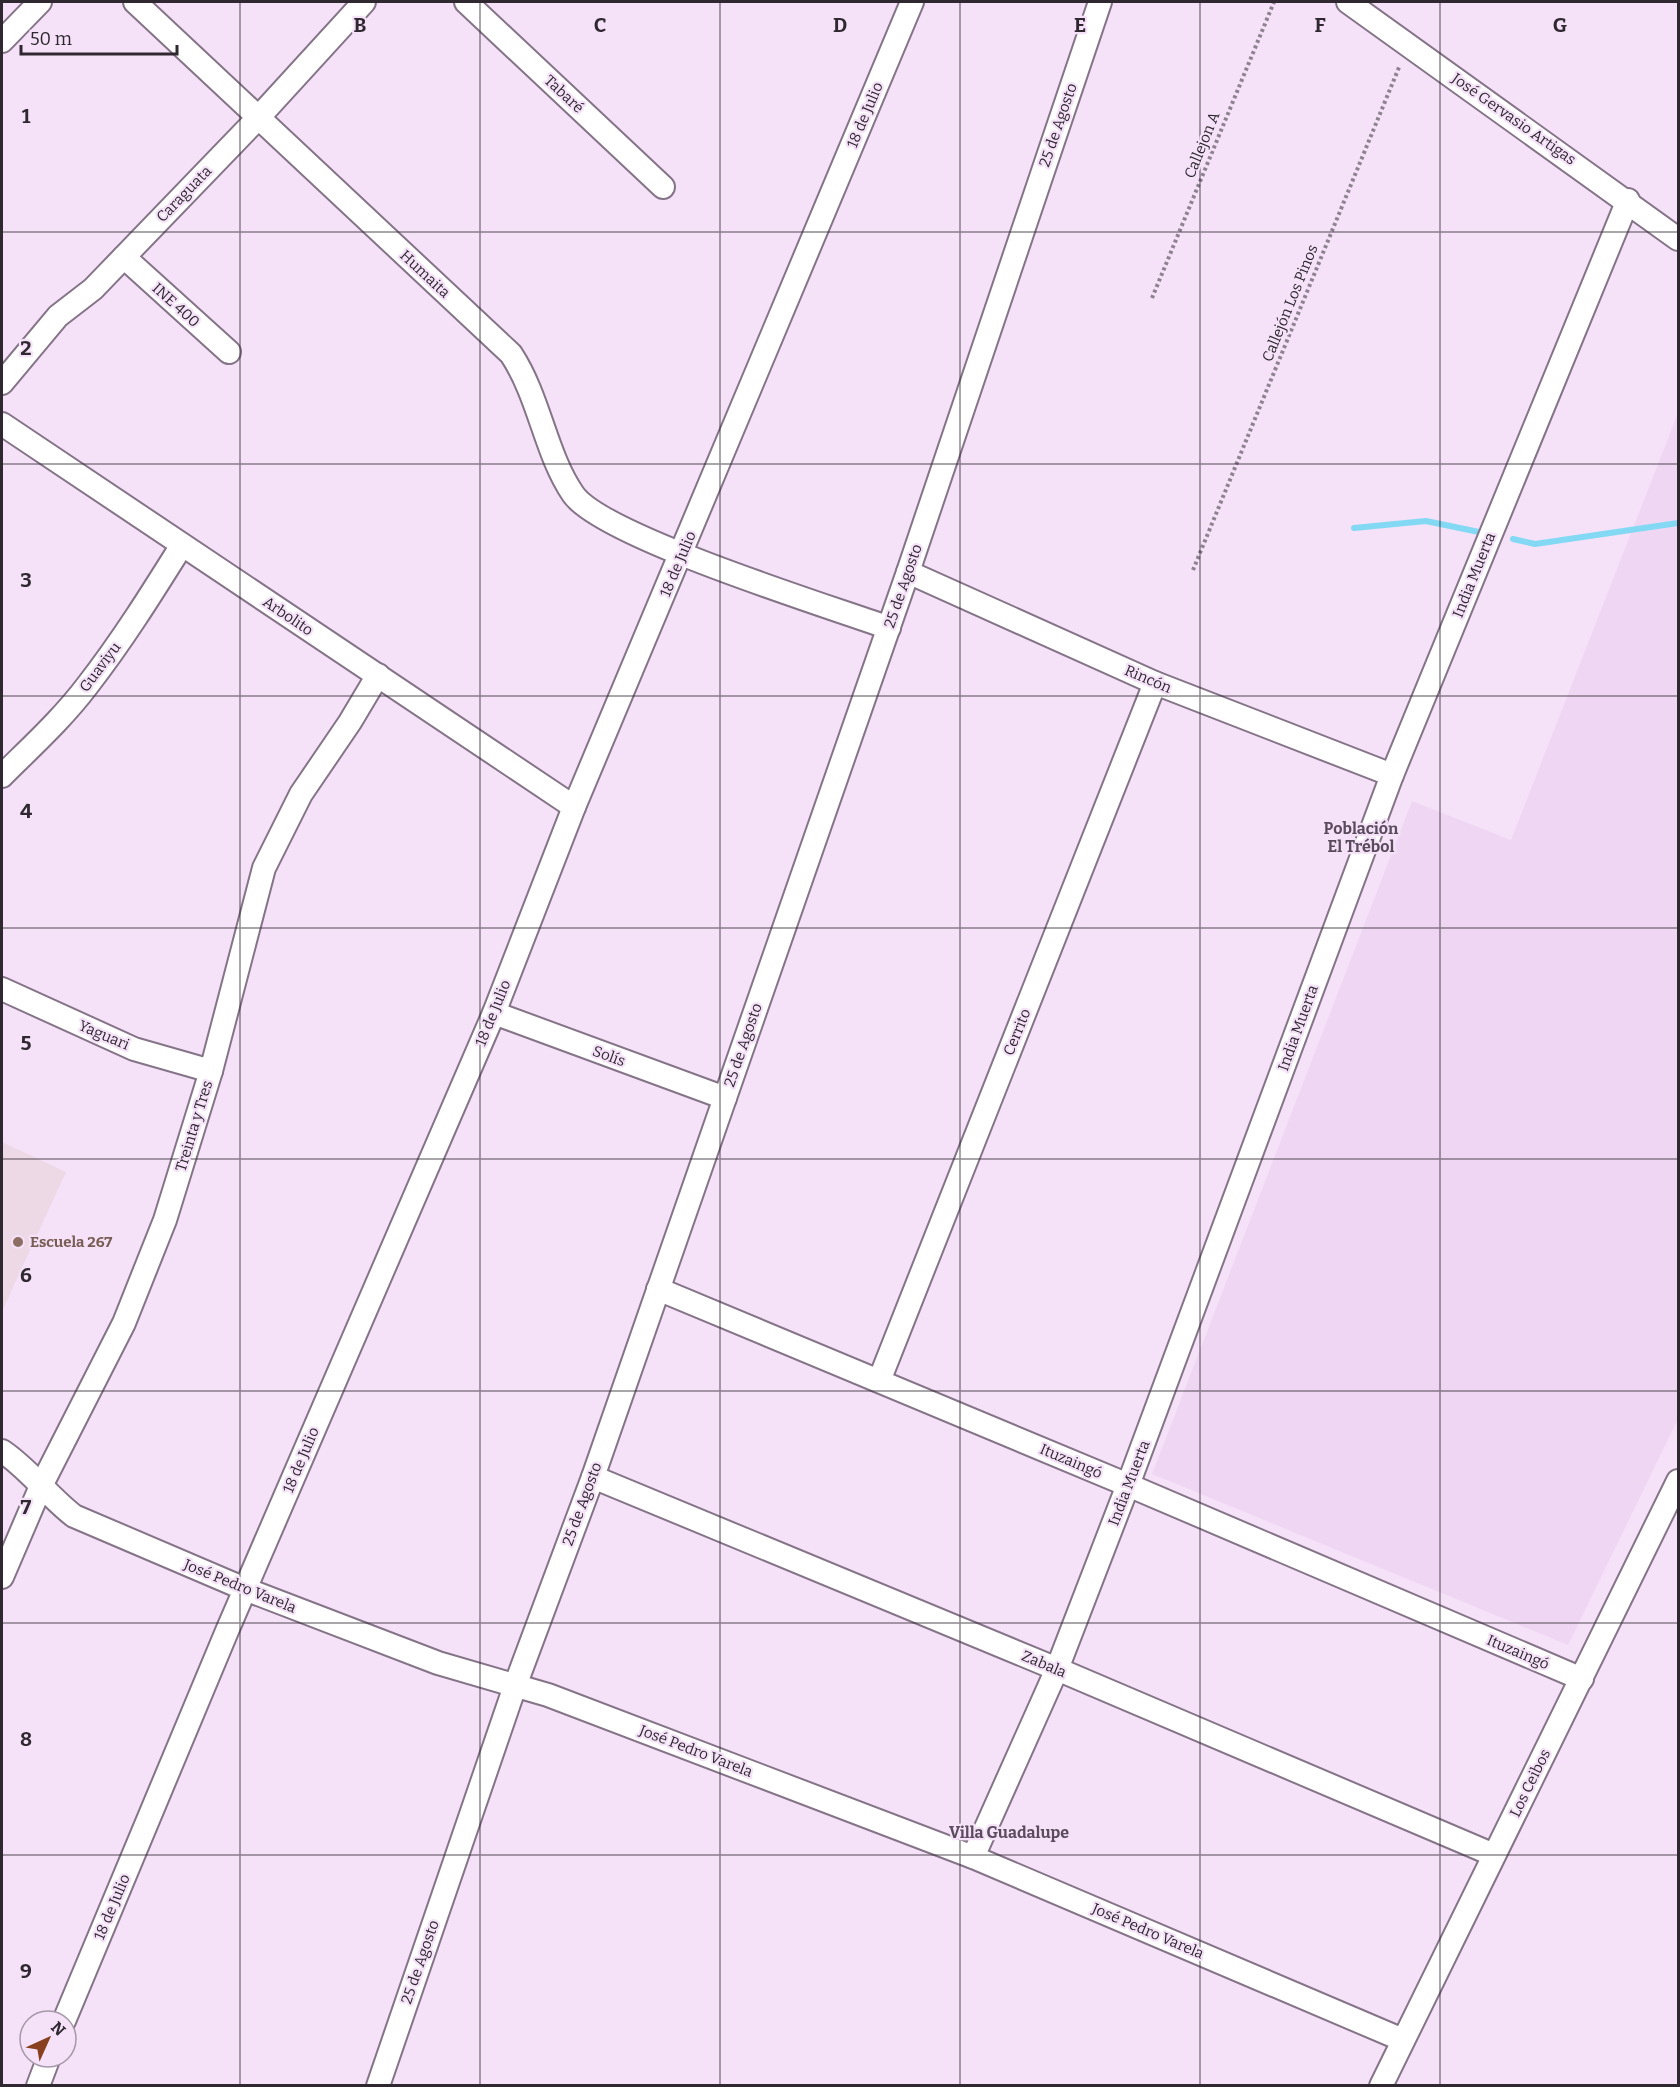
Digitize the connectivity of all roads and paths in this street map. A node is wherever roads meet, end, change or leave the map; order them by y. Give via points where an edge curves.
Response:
1 (40, 2) edge
2 (135, 2) edge
3 (364, 2) edge
4 (466, 2) edge
5 (912, 2) edge
6 (1100, 2) edge
7 (1274, 2) edge
8 (1348, 2) edge
9 (2, 41) edge
10 (1409, 44) junction
11 (258, 118) junction
12 (663, 187) dead end
13 (1628, 200) junction
14 (1678, 239) edge
15 (124, 257) junction
16 (1152, 298) dead end
17 (229, 352) dead end
18 (2, 383) edge
19 (2, 424) edge
20 (182, 545) junction
21 (683, 554) junction
22 (1193, 570) dead end
23 (909, 572) junction
24 (889, 628) junction
25 (378, 675) junction
26 (1155, 683) junction
27 (1392, 775) junction
28 (2, 776) edge
29 (574, 807) junction
30 (2, 990) edge
31 (494, 1012) junction
32 (211, 1071) junction
33 (725, 1098) junction
34 (658, 1289) junction
35 (879, 1381) junction
36 (2, 1451) edge
37 (593, 1477) junction
38 (1678, 1481) edge
39 (1128, 1485) junction
40 (41, 1486) junction
41 (2, 1576) edge
42 (245, 1589) junction
43 (1057, 1669) junction
44 (1582, 1679) junction
45 (515, 1686) junction
46 (1494, 1855) junction
47 (974, 1857) junction
48 (69, 2009) edge
49 (1403, 2040) junction
50 (45, 2069) edge
51 (38, 2085) edge
52 (378, 2085) edge
53 (1381, 2085) edge

1 - 9 street
2 - 11 street, Humaita
3 - 11 street, Caraguata
4 - 12 street, Tabaré
5 - 21 street, 18 de Julio
6 - 23 street, 25 de Agosto
7 - 16 path, Callejon A
8 - 10 street, José Gervasio Artigas
10 - 13 street, José Gervasio Artigas
10 - 22 path, Callejón Los Pinos
11 - 15 street, Caraguata
11 - 21 street, Humaita via 511,354 527,378 558,466 574,496 596,516
13 - 14 street, José Gervasio Artigas
13 - 27 street, India Muerta
15 - 17 street, INE 400
15 - 18 street, Caraguata via 93,289 58,316
19 - 20 street, Arbolito
20 - 25 street, Arbolito
20 - 28 street, Guaviyu via 87,687
21 - 24 street
21 - 29 street, 18 de Julio
23 - 24 street, 25 de Agosto
23 - 26 street, Rincón
24 - 33 street, 25 de Agosto
25 - 29 street, Arbolito
25 - 32 street, Treinta y Tres via 301,794 264,868
26 - 27 street, Rincón
26 - 35 street, Cerrito
27 - 39 street, India Muerta
29 - 31 street, 18 de Julio
30 - 32 street, Yaguari via 134,1048
31 - 33 street, Solís
31 - 42 street, 18 de Julio
32 - 40 street, Treinta y Tres via 165,1220 124,1323
33 - 34 street, 25 de Agosto
34 - 35 street, Ituzaingó
34 - 37 street, 25 de Agosto
35 - 39 street, Ituzaingó
36 - 40 street, José Pedro Varela via 22,1464
37 - 43 street, Zabala
37 - 45 street, 25 de Agosto
38 - 44 street, Los Ceibos
39 - 43 street, India Muerta
39 - 44 street, Ituzaingó
40 - 41 street, Treinta y Tres
40 - 42 street, José Pedro Varela via 74,1516
42 - 45 street, José Pedro Varela via 438,1664
42 - 48 street, 18 de Julio
43 - 46 street, Zabala
43 - 47 street, India Muerta
44 - 46 street, Los Ceibos
45 - 47 street, José Pedro Varela
45 - 52 street, 25 de Agosto
46 - 49 street, Los Ceibos
47 - 49 street, José Pedro Varela
49 - 53 street, Los Ceibos
50 - 51 street

